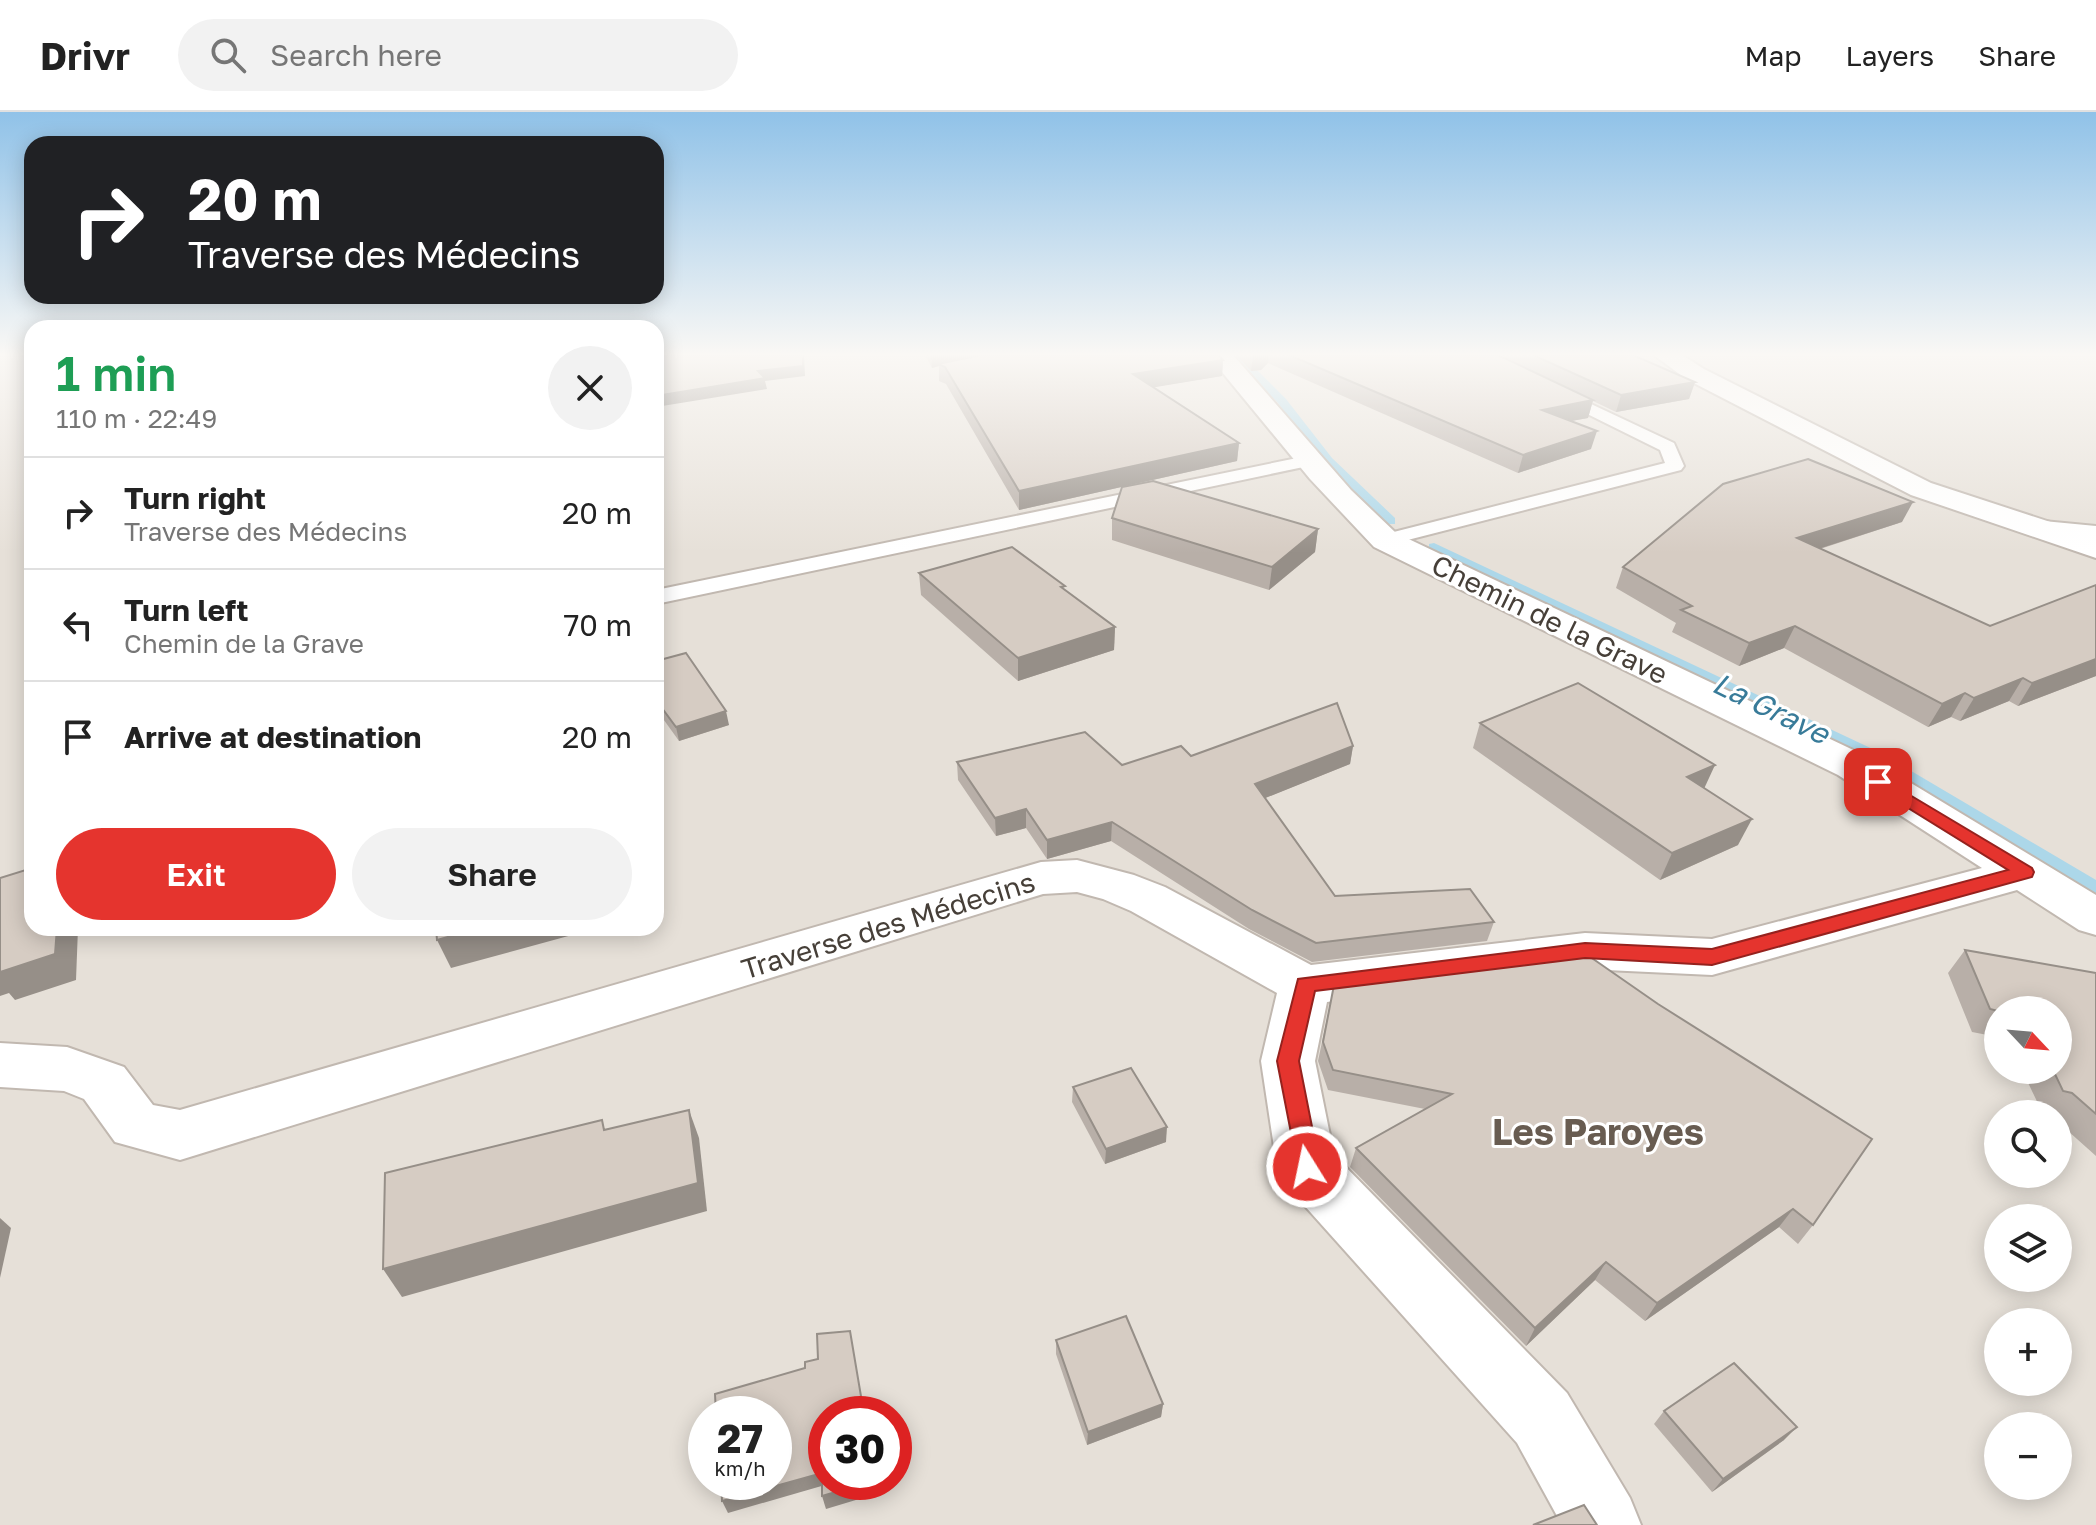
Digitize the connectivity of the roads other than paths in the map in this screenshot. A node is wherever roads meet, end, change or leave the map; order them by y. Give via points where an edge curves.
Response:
1 (1278, 421) edge
2 (1614, 421) edge
3 (1787, 421) edge
4 (1307, 461) junction
5 (2024, 525) junction
6 (2096, 532) edge
7 (1385, 540) junction
8 (2096, 548) edge
9 (664, 595) edge
10 (2025, 872) junction
11 (2096, 918) edge
12 (1305, 985) junction
13 (0, 1065) edge
14 (1603, 1525) edge

1 - 4 street, Chemin de la Grave
2 - 7 lane via 1668,447 1675,466
3 - 5 street via 1921,489
4 - 7 street, Chemin de la Grave
4 - 9 lane
5 - 6 lane
5 - 8 street
7 - 10 street, Chemin de la Grave via 1853,766
10 - 11 street, Chemin de la Grave
10 - 12 street via 1712,957 1585,951
12 - 13 street, Traverse des Médecins via 1148,899 1077,876 1053,877 180,1135 135,1125 104,1083 67,1069
12 - 14 street via 1288,1061 1307,1167 1542,1418

